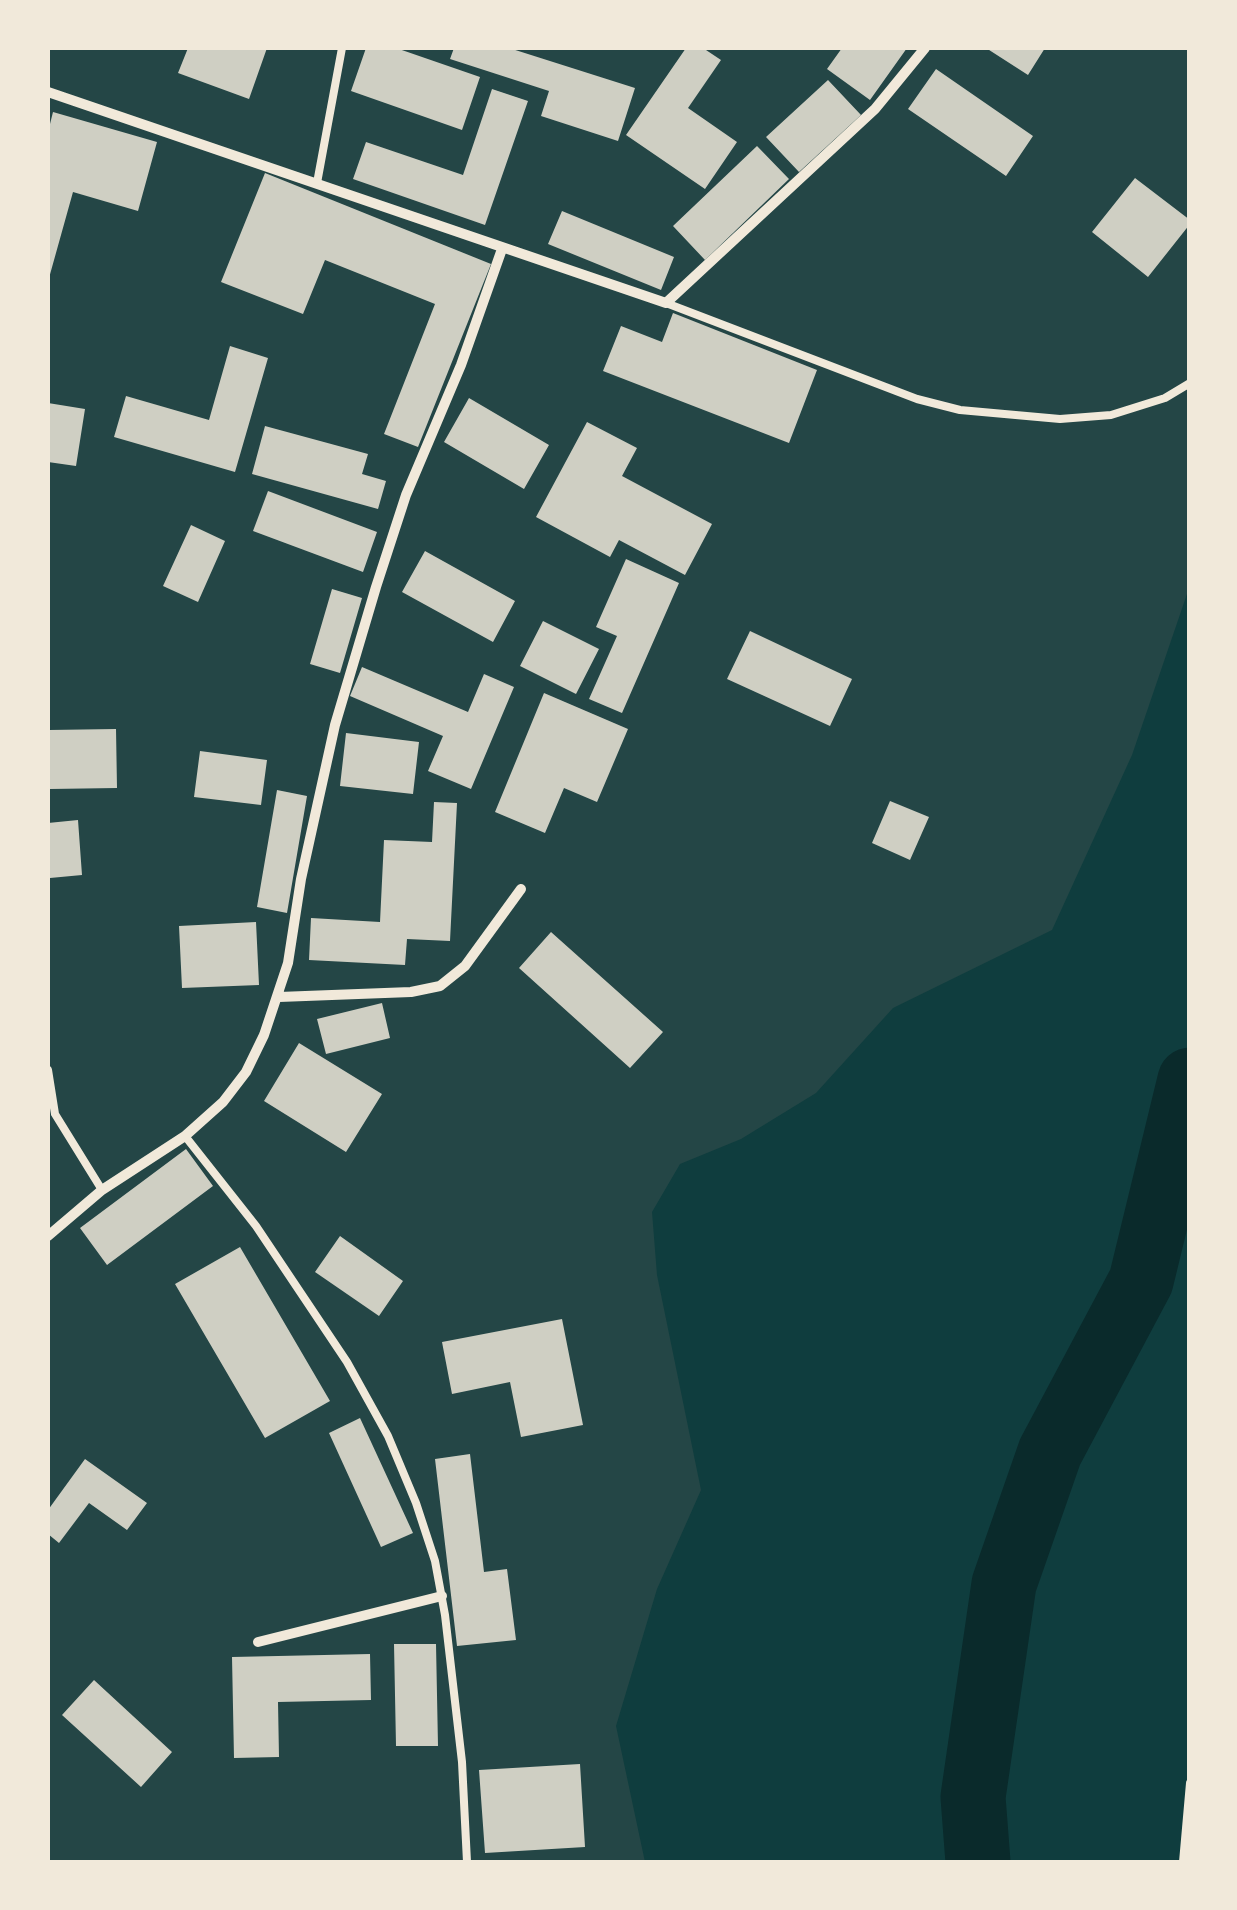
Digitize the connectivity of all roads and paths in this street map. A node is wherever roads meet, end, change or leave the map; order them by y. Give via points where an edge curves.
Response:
1 (342, 48) edge
2 (925, 48) edge
3 (48, 92) edge
4 (317, 183) junction
5 (502, 248) junction
6 (666, 303) junction
7 (1190, 383) edge
8 (521, 890) dead end
9 (280, 997) junction
10 (48, 1070) edge
11 (185, 1136) junction
12 (102, 1190) junction
13 (48, 1236) edge
14 (442, 1596) junction
15 (258, 1642) dead end
16 (1190, 1783) edge
17 (1187, 1843) edge
18 (467, 1862) edge
19 (1183, 1862) edge

1 - 4 lane
2 - 6 street via 874,109
3 - 4 street
4 - 5 street
5 - 6 street
5 - 9 street via 393,533 334,725
6 - 7 lane via 960,410 1111,415
8 - 9 street via 466,966 440,986
9 - 11 street via 240,1080
10 - 12 lane via 55,1114
11 - 12 street
11 - 14 lane via 256,1226 388,1436
12 - 13 street
14 - 15 street
14 - 18 lane
16 - 17 lane
17 - 19 lane

